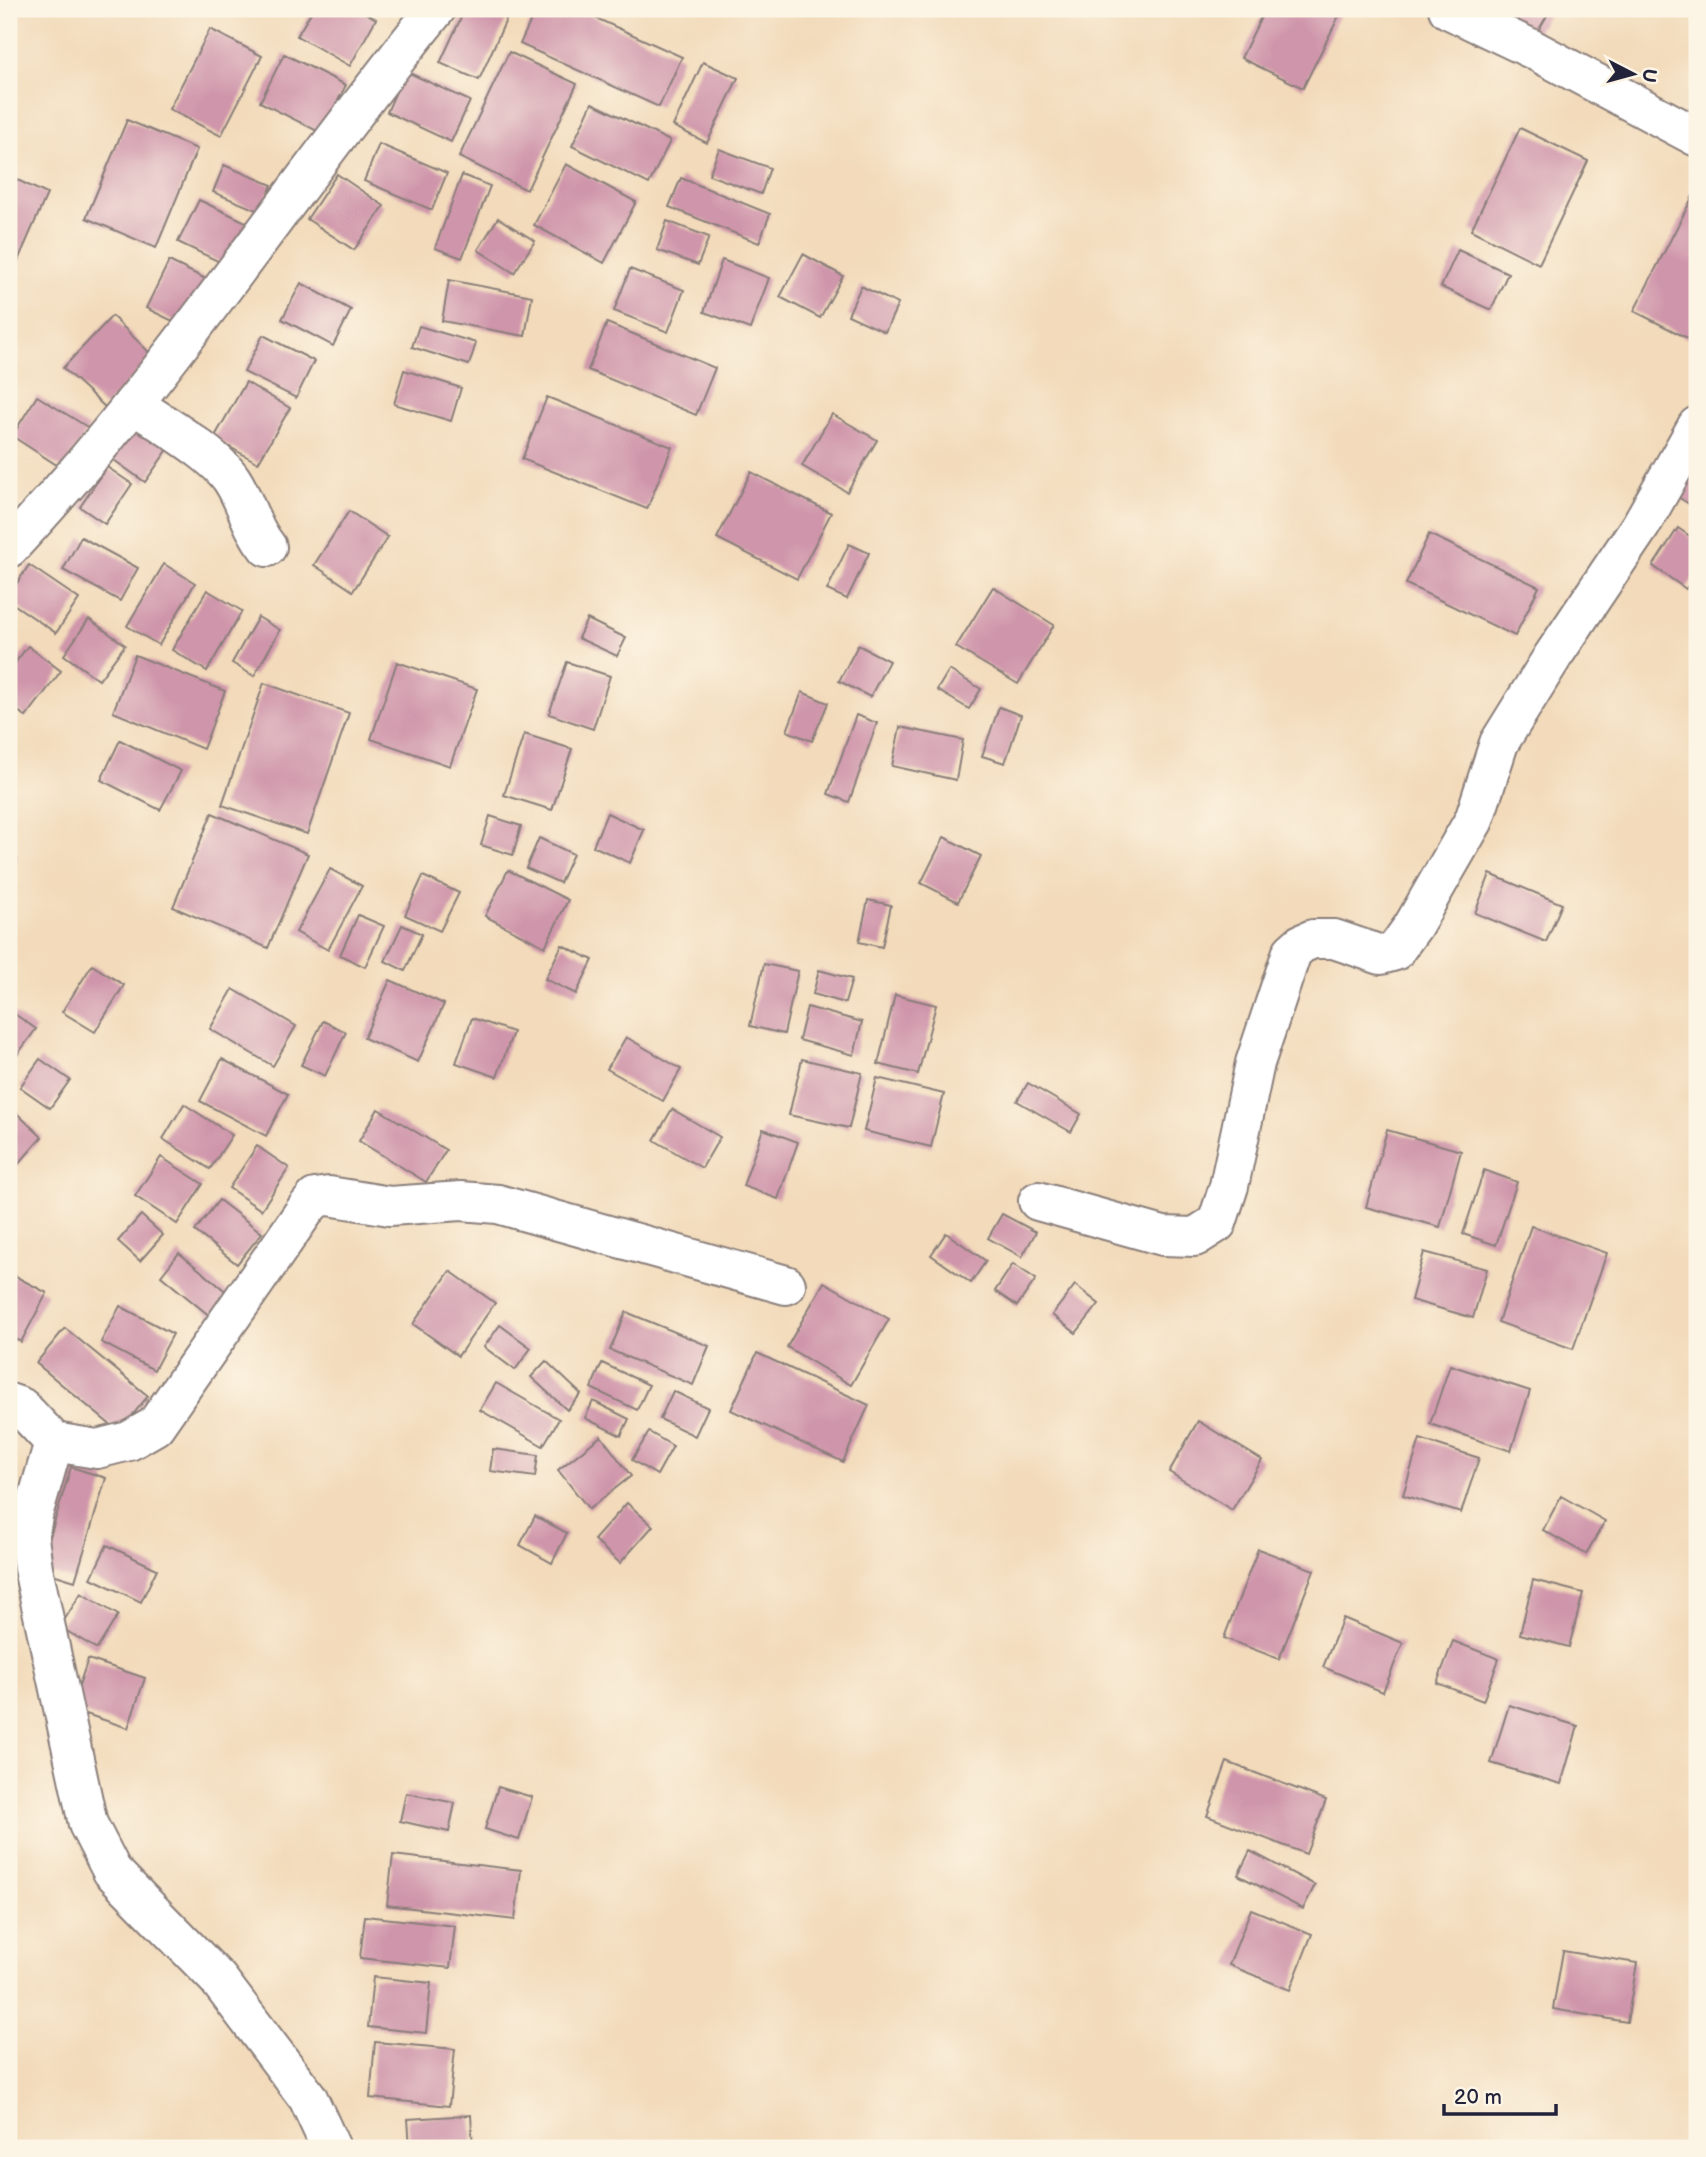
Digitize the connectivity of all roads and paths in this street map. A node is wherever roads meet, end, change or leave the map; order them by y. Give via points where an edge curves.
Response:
1 (436, 9) edge
2 (1448, 9) edge
3 (1697, 137) edge
4 (133, 404) junction
5 (1697, 426) edge
6 (267, 547) dead end
7 (9, 548) edge
8 (1038, 1201) dead end
9 (786, 1285) dead end
10 (9, 1403) edge
11 (54, 1442) junction
12 (331, 2148) edge

1 - 4 street
2 - 3 street
4 - 6 street via 219,464
4 - 7 street
5 - 8 street via 1641,525 1499,743 1474,820 1395,951 1381,955 1334,939 1313,939 1293,952 1255,1062 1217,1223 1195,1237 1163,1236
9 - 11 street via 498,1204 461,1201 390,1206 316,1198 155,1426 129,1441 97,1449
10 - 11 street via 22,1407
11 - 12 street via 29,1538 88,1824 113,1871 218,1979 308,2098

